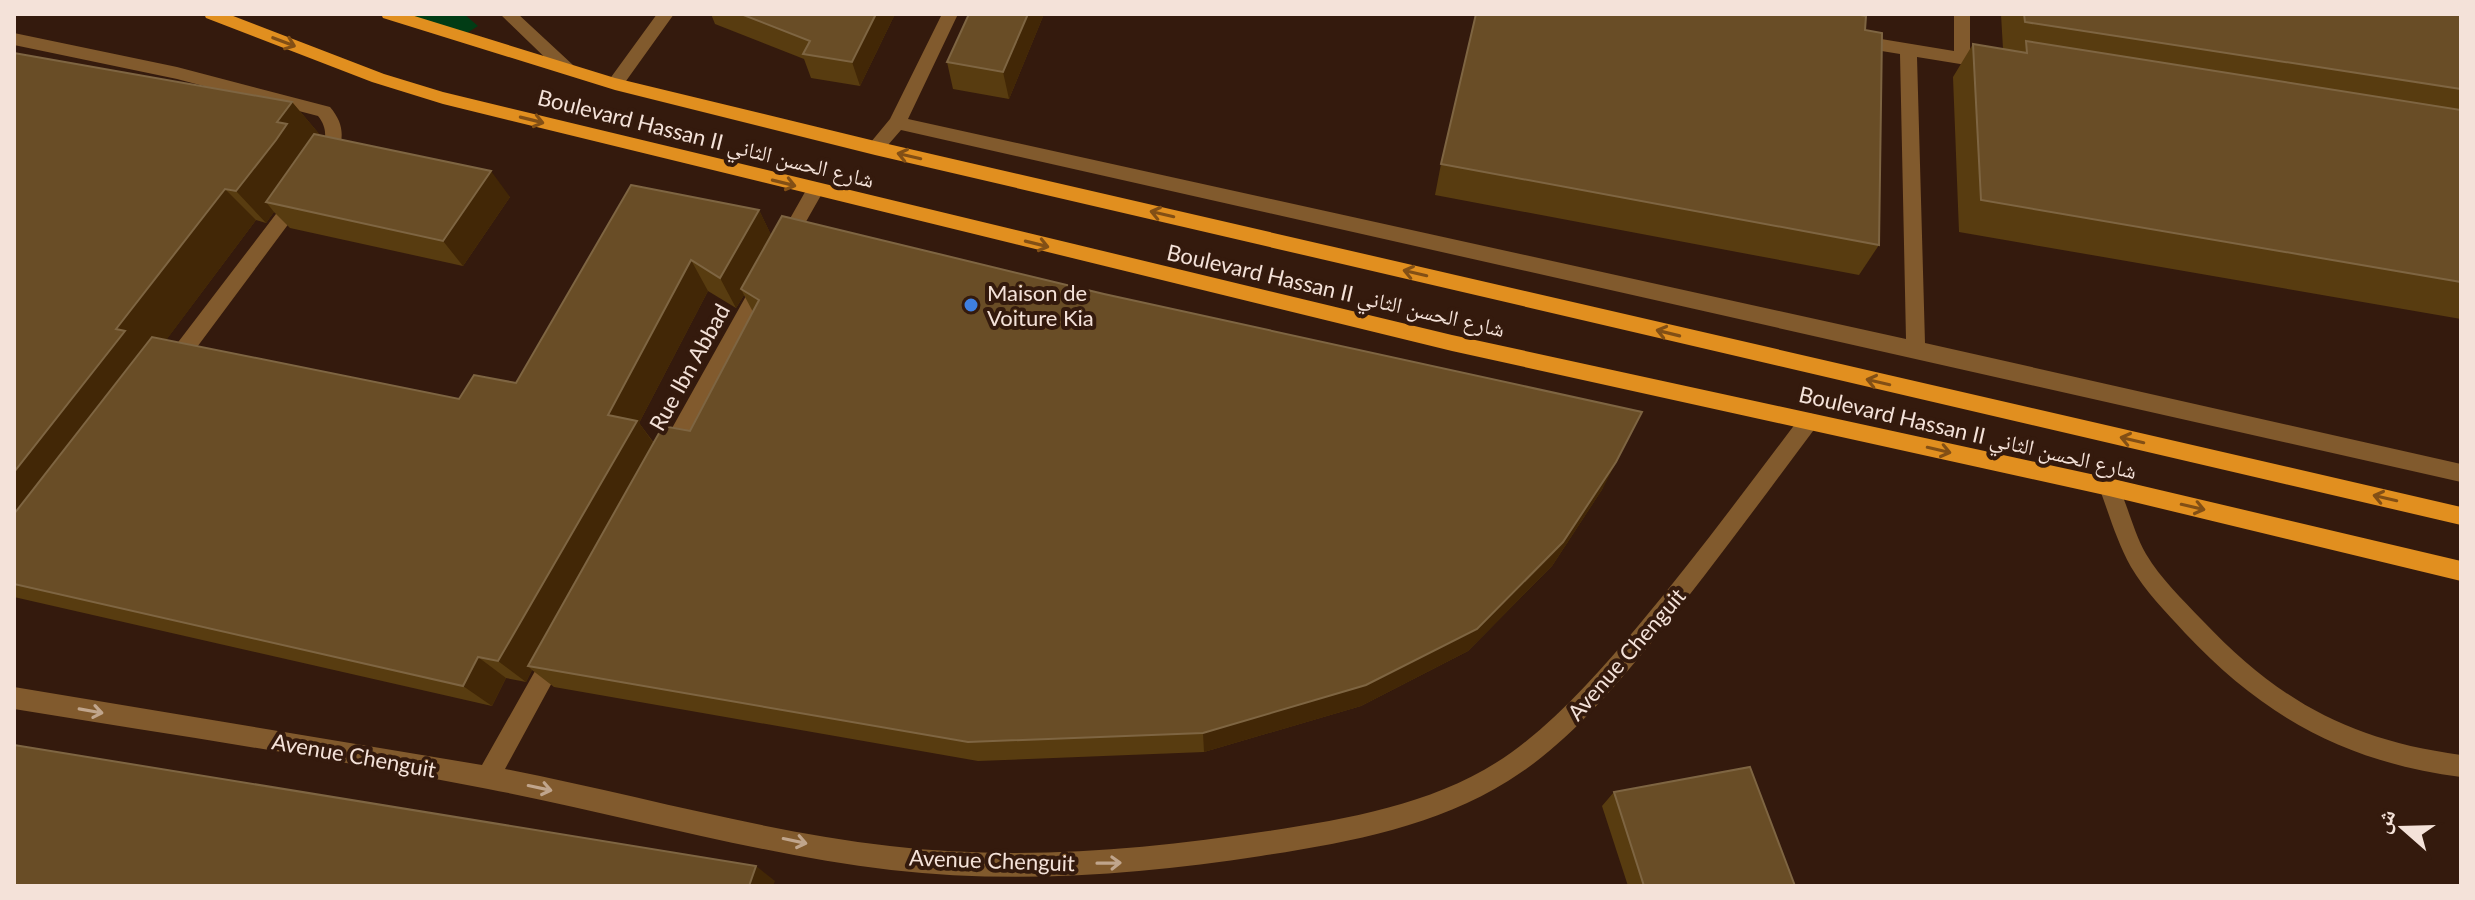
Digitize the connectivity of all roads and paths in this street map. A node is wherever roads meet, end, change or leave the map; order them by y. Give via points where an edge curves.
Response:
1 (212, 14) edge
2 (389, 14) edge
3 (508, 14) edge
4 (666, 14) edge
5 (950, 14) edge
6 (1962, 14) edge
7 (14, 39) edge
8 (1845, 40) edge
9 (1908, 50) junction
10 (1962, 58) junction
11 (2009, 66) edge
12 (567, 69) junction
13 (615, 84) junction
14 (897, 123) junction
15 (875, 148) junction
16 (815, 190) junction
17 (1916, 349) junction
18 (159, 383) edge
19 (1809, 421) junction
20 (659, 470) edge
21 (2461, 473) edge
22 (2109, 487) junction
23 (2461, 516) edge
24 (2461, 571) edge
25 (565, 638) edge
26 (14, 698) edge
27 (2461, 766) edge
28 (488, 777) junction

1 -> 16 main road, Boulevard Hassan II شارع الحسن الثاني via 443,98
2 - 12 main road, Boulevard Hassan II شارع الحسن الثاني
3 - 12 street
4 - 13 street
5 - 14 street
6 - 10 street
7 - 18 street via 307,105 324,111 334,125 332,151
8 - 9 street
9 - 10 street
9 - 17 street
10 - 11 street
12 - 13 main road, Boulevard Hassan II شارع الحسن الثاني
13 - 15 main road, Boulevard Hassan II شارع الحسن الثاني
14 - 15 street
14 - 17 street
23 -> 15 main road, Boulevard Hassan II شارع الحسن الثاني
16 -> 19 main road, Boulevard Hassan II شارع الحسن الثاني via 1452,343
16 - 20 street, Rue Ibn Abbad
17 - 21 street
19 -> 22 main road, Boulevard Hassan II شارع الحسن الثاني
28 -> 19 street, Avenue Chenguit via 839,851 934,861 1134,862 1370,826 1443,803 1502,772 1570,721 1676,598
22 -> 24 main road, Boulevard Hassan II شارع الحسن الثاني
22 - 27 street via 2134,552 2160,590 2213,649 2259,688 2313,725 2376,752
25 - 28 street
26 -> 28 street, Avenue Chenguit

